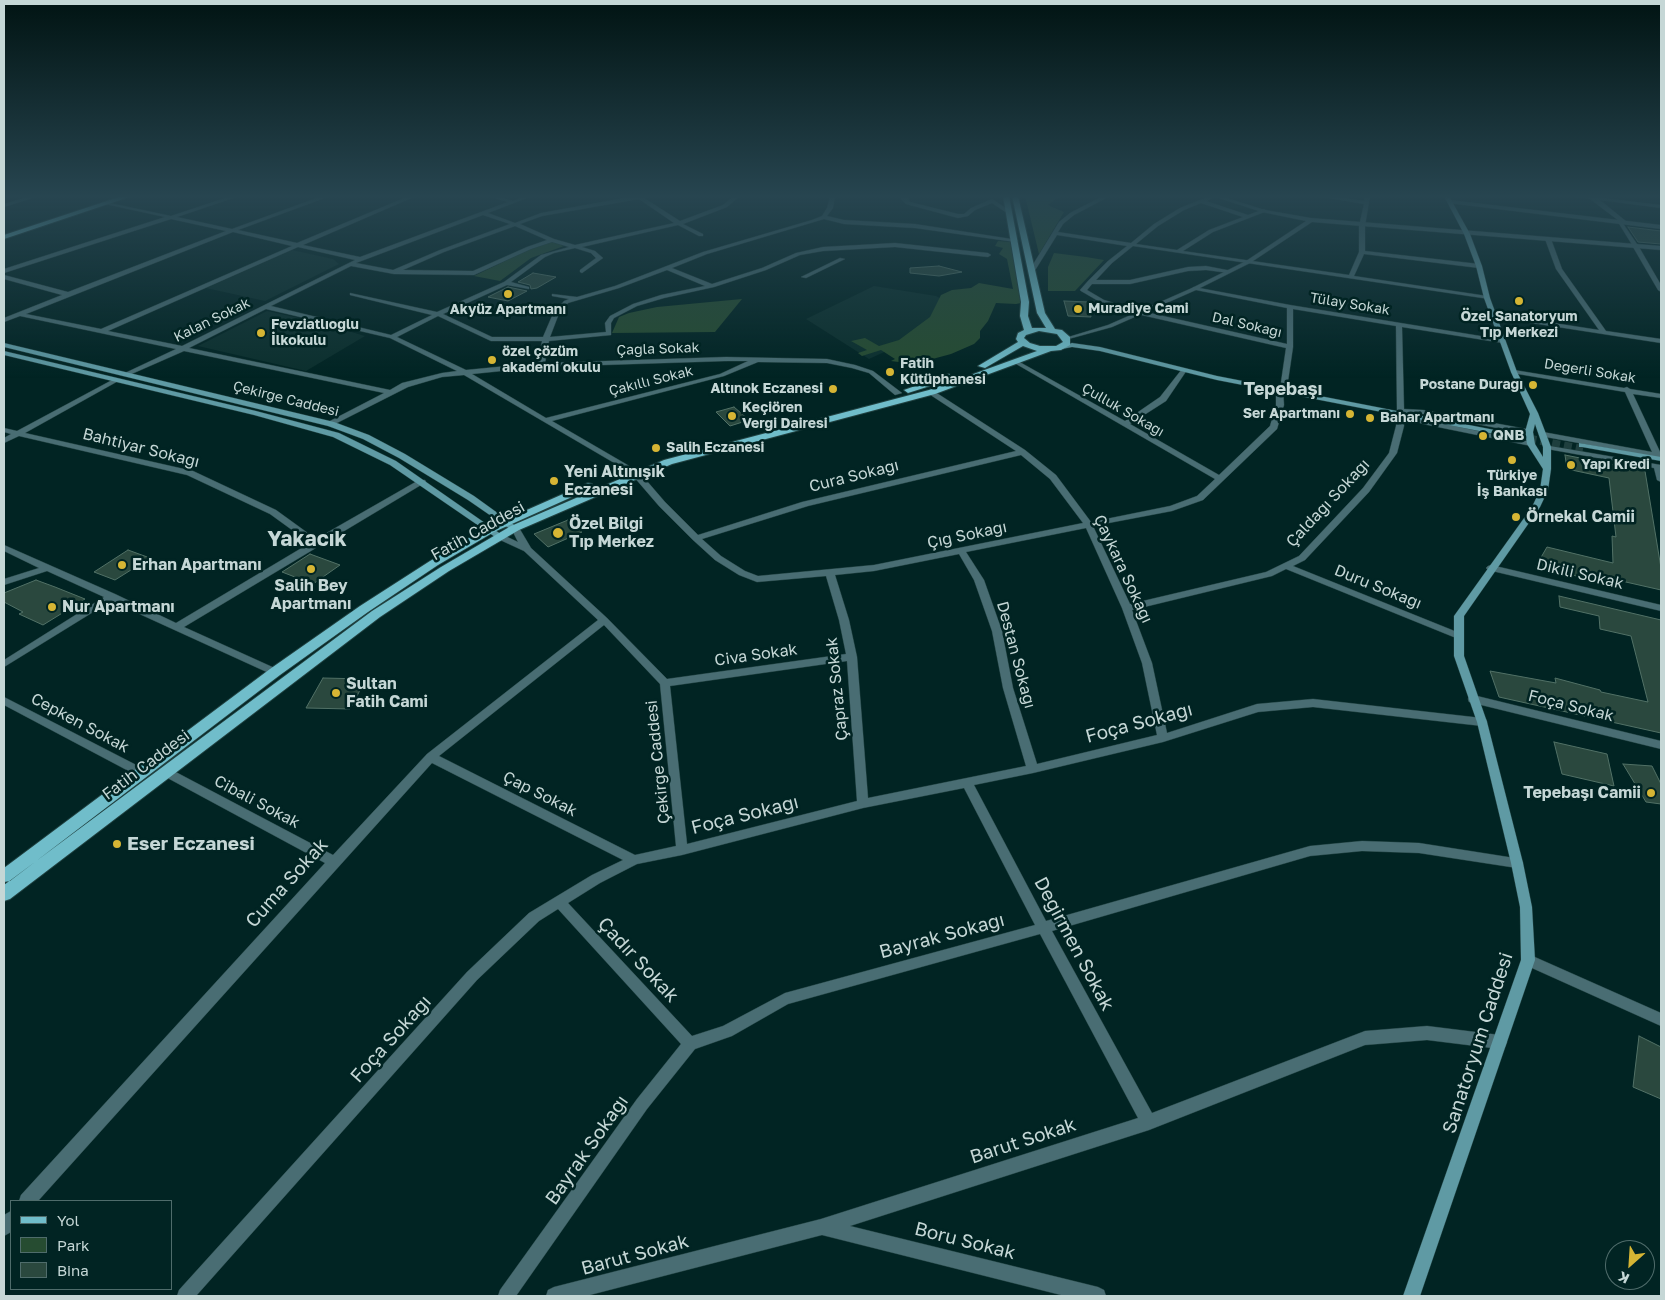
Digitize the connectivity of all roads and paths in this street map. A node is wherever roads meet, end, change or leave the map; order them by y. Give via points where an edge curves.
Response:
1 (50, 257) edge
2 (165, 257) edge
3 (271, 257) edge
4 (350, 257) edge
5 (366, 257) edge
6 (429, 257) edge
7 (510, 257) edge
8 (542, 257) edge
9 (598, 257) edge
10 (696, 257) edge
11 (792, 257) edge
12 (1018, 257) edge
13 (1029, 257) edge
14 (1041, 257) edge
15 (1116, 257) edge
16 (1217, 257) edge
17 (1256, 257) edge
18 (1360, 257) edge
19 (1401, 257) edge
20 (1476, 257) edge
21 (1554, 257) edge
22 (1642, 257) edge
23 (360, 259) junction
24 (842, 259) dead end
25 (1248, 262) junction
26 (352, 264) junction
27 (1479, 266) junction
28 (668, 268) junction
29 (582, 271) dead end
30 (1032, 271) junction
31 (1228, 271) junction
32 (4, 272) edge
33 (394, 272) junction
34 (4, 277) edge
35 (804, 278) dead end
36 (1351, 278) junction
37 (1090, 282) junction
38 (506, 283) junction
39 (712, 286) junction
40 (527, 288) dead end
41 (1194, 289) junction
42 (1661, 290) edge
43 (67, 294) junction
44 (352, 294) dead end
45 (554, 295) dead end
46 (576, 298) junction
47 (1487, 298) junction
48 (266, 307) junction
49 (1290, 307) junction
50 (1139, 313) junction
51 (19, 314) junction
52 (438, 314) junction
53 (1495, 316) junction
54 (4, 320) edge
55 (1398, 325) junction
56 (1028, 330) junction
57 (1052, 330) junction
58 (102, 331) junction
59 (1604, 332) junction
60 (392, 337) junction
61 (546, 339) junction
62 (1068, 339) junction
63 (1661, 340) edge
64 (1503, 341) junction
65 (1022, 343) junction
66 (4, 345) edge
67 (1062, 347) junction
68 (1290, 347) junction
69 (182, 349) junction
70 (1047, 350) junction
71 (4, 353) edge
72 (761, 359) junction
73 (1014, 361) junction
74 (541, 365) junction
75 (1184, 370) junction
76 (464, 372) junction
77 (1514, 372) junction
78 (126, 374) junction
79 (116, 380) junction
80 (1282, 389) junction
81 (1628, 389) junction
82 (389, 392) junction
83 (932, 392) junction
84 (898, 393) junction
85 (1661, 396) edge
86 (1400, 412) junction
87 (1534, 413) junction
88 (546, 420) junction
89 (332, 424) junction
90 (1124, 425) junction
91 (4, 430) edge
92 (1504, 432) tunnel mouth
93 (1529, 432) junction
94 (20, 434) junction
95 (1543, 434) junction
96 (4, 442) edge
97 (1531, 444) junction
98 (1547, 447) junction
99 (1583, 447) tunnel mouth
100 (1022, 452) junction
101 (1660, 461) edge
102 (1547, 469) junction
103 (632, 472) junction
104 (1220, 479) junction
105 (1661, 480) edge
106 (422, 482) junction
107 (1088, 524) junction
108 (510, 525) junction
109 (496, 533) junction
110 (696, 538) junction
111 (316, 543) junction
112 (4, 548) edge
113 (527, 550) junction
114 (962, 552) junction
115 (1285, 566) junction
116 (47, 568) junction
117 (1491, 568) junction
118 (830, 572) junction
119 (4, 582) edge
120 (112, 596) junction
121 (1127, 608) junction
122 (1661, 608) edge
123 (604, 620) junction
124 (177, 627) junction
125 (1459, 636) junction
126 (852, 657) junction
127 (4, 664) edge
128 (275, 672) junction
129 (665, 683) junction
130 (1474, 699) junction
131 (4, 701) edge
132 (1482, 722) junction
133 (1163, 738) junction
134 (1661, 745) edge
135 (431, 757) junction
136 (1033, 769) junction
137 (166, 772) junction
138 (142, 773) junction
139 (967, 783) junction
140 (863, 804) junction
141 (682, 850) junction
142 (634, 860) junction
143 (334, 862) junction
144 (1517, 862) junction
145 (4, 876) edge
146 (4, 894) edge
147 (558, 901) junction
148 (1043, 928) junction
149 (1528, 960) junction
150 (1661, 1020) edge
151 (1500, 1042) junction
152 (690, 1044) junction
153 (1150, 1122) junction
154 (28, 1200) edge
155 (821, 1227) junction
156 (185, 1296) edge
157 (506, 1296) edge
158 (554, 1296) edge
159 (1098, 1296) edge
160 (1411, 1296) edge

1 - 32 street
2 - 43 street
3 - 58 street
4 - 23 street
5 - 23 street, Kalan Sokak
6 - 33 street
7 - 33 street via 474,273
8 - 38 street
9 - 29 street
10 - 28 street
11 - 39 street
12 - 56 main road
13 - 30 main road
14 - 30 street
15 - 37 street
16 - 25 street
17 - 25 street
18 - 36 street
19 - 27 street
20 - 27 main road, Sanatoryum Caddesi
21 - 59 street via 1559,269
22 - 42 street
23 - 26 street, Kalan Sokak
24 - 35 street
25 - 31 street
25 - 36 street
26 - 33 street
26 - 48 street, Kalan Sokak
27 - 47 main road, Sanatoryum Caddesi
28 - 39 street
28 - 46 street via 597,294
30 - 57 main road via 1042,313
31 - 37 street via 1188,269 1130,282
31 - 41 street
34 - 43 street
36 - 47 street
37 - 50 street, Dal Sokağı via 1083,290 1085,292
38 - 40 street
38 - 52 street
39 - 61 street via 663,296 619,313 608,323 608,334
41 - 49 street, Tülay Sokak
41 - 50 street
43 - 51 street
44 - 52 street
45 - 46 street
46 - 61 street via 566,302 555,316
47 - 53 main road, Sanatoryum Caddesi
48 - 60 street, Çığ Sokağı
48 - 69 street, Kalan Sokak
49 - 55 street, Tülay Sokak
49 - 68 street, Çığ Sokağı
50 - 62 street
50 - 68 street, Dal Sokağı
51 - 54 street
51 - 58 street
52 - 60 street
52 - 61 street via 491,339
53 - 59 street
53 - 64 main road, Sanatoryum Caddesi
55 - 64 street, Tülay Sokak
55 - 86 street, Çaldağı Sokağı
56 - 57 main road
56 - 65 main road via 1020,336
57 - 62 main road
58 - 69 street
59 - 63 street
60 - 76 street, Çığ Sokağı
61 - 74 street
62 - 67 main road
62 - 80 main road
64 - 77 main road, Sanatoryum Caddesi
65 - 70 main road
65 - 84 main road, Fatih Caddesi via 986,364
66 - 78 main road, Çekirge Caddesi
67 - 70 main road, Fatih Caddesi
67 - 75 main road via 1072,345 1100,349
68 - 80 street, Çığ Sokağı
69 - 78 street, Kalan Sokak
69 - 82 street
70 - 73 main road, Fatih Caddesi
71 - 79 main road, Çekirge Caddesi
72 - 74 street, Çağla Sokak
72 - 84 street, Çağla Sokak via 827,361 852,366 870,372
72 - 88 street, Çakıllı Sokak via 722,376
73 - 83 main road, Fatih Caddesi
73 - 90 street, Çulluk Sokağı
74 - 76 street, Çağla Sokak
75 - 80 main road
75 - 90 street via 1163,399
76 - 82 street, Çağla Sokak via 442,375
76 - 88 street, Çığ Sokağı
77 - 81 street, Değerli Sokak
77 - 87 main road, Sanatoryum Caddesi
78 - 89 main road, Çekirge Caddesi
79 - 94 street
79 - 106 main road, Çekirge Caddesi via 336,435 393,463
80 - 86 main road
80 - 104 street, Çığ Sokağı via 1274,428
81 - 85 street, Değerli Sokak
81 - 101 street
82 - 89 street, Çağla Sokak
83 - 100 street, Çaykara Sokağı
83 - 103 main road, Fatih Caddesi
84 - 103 main road, Fatih Caddesi via 695,446
86 - 92 main road
86 - 93 street via 1423,412
86 - 97 street via 1423,422
86 - 115 street, Çaldağı Sokağı via 1393,453 1366,490 1302,558
87 - 93 main road
87 - 95 main road, Sanatoryum Caddesi
88 - 103 street, Çığ Sokağı
89 - 108 main road, Çekirge Caddesi via 402,456
90 - 104 street, Çulluk Sokağı
91 - 94 street, Bahtiyar Sokağı
93 - 97 main road
94 - 96 street
94 - 111 street, Bahtiyar Sokağı via 190,473 273,512
95 - 98 main road, Sanatoryum Caddesi
95 - 101 street
97 - 102 main road
98 - 101 street
98 - 102 main road, Sanatoryum Caddesi
99 - 101 main road
100 - 107 street, Çaykara Sokağı via 1053,477
100 - 110 street, Cura Sokağı via 805,504
101 - 105 street
102 - 117 main road, Sanatoryum Caddesi via 1544,490 1536,507
103 - 108 main road, Fatih Caddesi
103 - 110 street, Çığ Sokağı
104 - 107 street, Çığ Sokağı via 1200,498 1172,508
106 - 109 main road, Çekirge Caddesi
106 - 111 street
107 - 114 street, Çığ Sokağı
107 - 121 street, Çaykara Sokağı
108 - 109 main road, Fatih Caddesi
108 - 113 street, Çekirge Caddesi
109 - 113 street, Çekirge Caddesi
109 - 128 main road, Fatih Caddesi via 434,563
109 - 137 main road, Fatih Caddesi via 376,614
110 - 118 street, Çığ Sokağı via 718,558 758,579
111 - 124 street
112 - 116 street
113 - 123 street, Çekirge Caddesi
114 - 118 street, Çığ Sokağı via 874,568
114 - 136 street, Destan Sokağı via 979,580 997,631 1008,688
115 - 121 street, Çaldağı Sokağı via 1269,574
115 - 125 street, Duru Sokağı
116 - 119 street
116 - 120 street
117 - 122 street, Dikili Sokak
117 - 125 main road, Sanatoryum Caddesi via 1459,616
118 - 126 street, Çapraz Sokak
120 - 124 street
120 - 127 street
121 - 133 street, Çaykara Sokağı via 1147,663
123 - 129 street, Çekirge Caddesi
123 - 135 street, Cuma Sokak
124 - 128 street
125 - 130 main road, Sanatoryum Caddesi via 1459,656
126 - 129 street, Civa Sokak
126 - 140 street, Çapraz Sokak
128 - 138 main road, Fatih Caddesi
129 - 141 street, Çekirge Caddesi
130 - 132 main road, Sanatoryum Caddesi
130 - 134 street, Foça Sokak
131 - 138 street, Cepken Sokak
132 - 133 street, Foça Sokağı via 1313,703 1257,708
132 - 144 main road, Sanatoryum Caddesi
133 - 136 street, Foça Sokağı
135 - 142 street, Çap Sokak
135 - 143 street, Cuma Sokak
136 - 139 street, Foça Sokağı
137 - 143 street, Cibali Sokak
137 - 146 main road, Fatih Caddesi
138 - 145 main road, Fatih Caddesi
139 - 140 street, Foça Sokağı
139 - 148 street, Değirmen Sokak
140 - 141 street, Foça Sokağı
141 - 142 street, Foça Sokağı
142 - 147 street, Foça Sokağı
143 - 154 street, Cuma Sokak
144 - 148 street, Bayrak Sokağı via 1419,848 1362,846 1310,851
144 - 149 main road, Sanatoryum Caddesi via 1526,907
147 - 152 street, Çadır Sokak
147 - 156 street, Foça Sokağı via 534,917 472,976
148 - 152 street, Bayrak Sokağı via 785,999 727,1031
148 - 153 street, Değirmen Sokak
149 - 150 street
149 - 151 main road, Sanatoryum Caddesi
151 - 153 street, Barut Sokak via 1427,1033 1365,1038
151 - 160 main road, Sanatoryum Caddesi
152 - 157 street, Bayrak Sokağı via 642,1104
153 - 155 street, Barut Sokak
155 - 158 street, Barut Sokak
155 - 159 street, Boru Sokak

